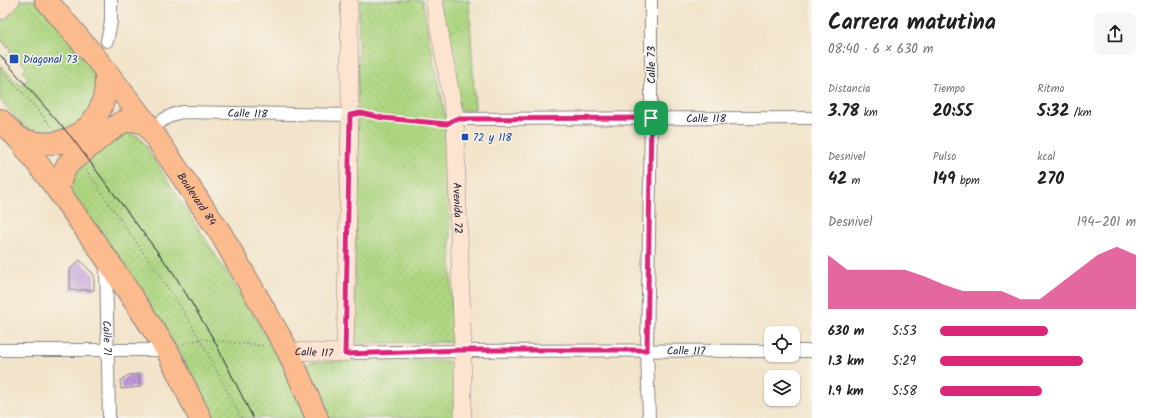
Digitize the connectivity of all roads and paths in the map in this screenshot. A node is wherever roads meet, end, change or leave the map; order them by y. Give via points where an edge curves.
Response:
1 (11, 0) edge
2 (46, 0) edge
3 (111, 0) edge
4 (349, 0) edge
5 (434, 0) edge
6 (651, 0) edge
7 (0, 11) edge
8 (0, 41) edge
9 (107, 41) dead end
10 (6, 56) dead end
11 (0, 69) edge
12 (106, 71) junction
13 (350, 115) junction
14 (651, 118) junction
15 (812, 118) edge
16 (455, 119) junction
17 (0, 120) edge
18 (148, 127) junction
19 (18, 138) junction
20 (70, 149) junction
21 (57, 189) junction
22 (106, 258) junction
23 (200, 339) junction
24 (0, 350) edge
25 (108, 350) junction
26 (167, 350) junction
27 (463, 350) junction
28 (647, 350) junction
29 (288, 351) junction
30 (764, 351) edge
31 (800, 351) edge
32 (812, 352) edge
33 (345, 354) junction
34 (109, 418) edge
35 (200, 418) edge
36 (241, 418) edge
37 (317, 418) edge
38 (463, 418) edge
39 (650, 418) edge

1 - 7 street
2 - 12 highway, Boulevard 84
3 - 9 street via 111,22
4 - 13 street
5 - 16 street, Avenida 72
6 - 14 street, Calle 73
8 - 10 path via 10,52
11 - 20 path
12 - 18 highway, Boulevard 84
12 - 20 highway via 107,84 101,109 84,130 72,138
13 - 16 path via 361,113 383,118 447,124
13 - 18 street, Calle 118 via 182,112 172,114
13 - 33 street
14 - 15 street, Calle 118
14 - 16 street, Calle 118
14 - 28 street, Calle 73
16 - 27 street, Avenida 72
17 - 19 highway
18 - 20 highway via 133,120 122,122 105,134
18 - 29 highway, Boulevard 84 via 221,234
19 - 20 highway
19 - 21 highway
20 - 21 highway via 68,164
20 - 23 path via 177,301
21 - 22 highway
22 - 25 street, Calle 71
22 - 26 highway
23 - 26 path via 175,345
23 - 29 path
23 - 36 path
24 - 25 street
25 - 26 street
25 - 34 street, Calle 71
26 - 35 highway
27 - 28 street, Calle 117
27 - 33 street, Calle 117
27 - 38 street, Avenida 72
28 - 30 street, Calle 117
28 - 39 street, Calle 73
29 - 33 street, Calle 117
29 - 37 highway, Boulevard 84
31 - 32 street

